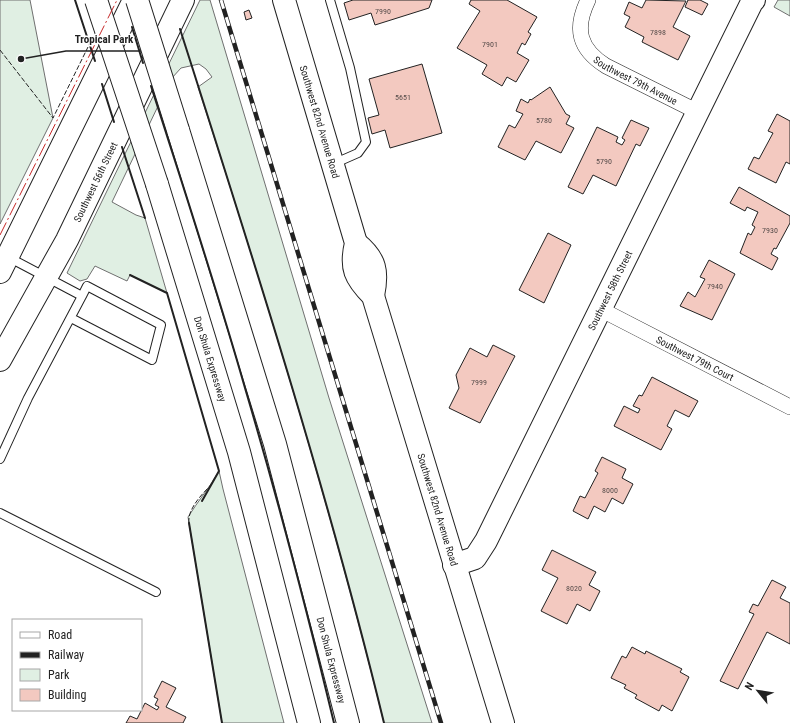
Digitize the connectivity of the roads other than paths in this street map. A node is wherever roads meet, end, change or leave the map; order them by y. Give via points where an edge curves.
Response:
1 (96, 0) edge
2 (135, 0) edge
3 (183, 0) edge
4 (284, 0) edge
5 (330, 0) edge
6 (588, 0) edge
7 (752, 1) edge
8 (698, 112) junction
9 (332, 164) junction
10 (4, 265) edge
11 (47, 276) junction
12 (82, 296) junction
13 (600, 309) junction
14 (71, 318) junction
15 (0, 360) edge
16 (790, 407) edge
17 (0, 458) edge
18 (0, 513) edge
19 (454, 565) junction
20 (156, 592) dead end
21 (309, 723) edge
22 (348, 723) edge
23 (503, 723) edge

1 - 21 main road, Don Shula Expressway, bridge via 157,184 239,452
2 - 10 main road
2 - 22 main road, Don Shula Expressway, bridge via 178,130 274,444
3 - 11 main road, Southwest 56th Street via 67,240
4 - 9 main road, Southwest 82nd Avenue Road
5 - 9 lane via 350,68 366,142 358,153
6 - 8 street, Southwest 79th Avenue via 580,23 581,40 588,51 606,66
7 - 8 main road, Southwest 58th Street
8 - 13 main road, Southwest 58th Street
9 - 19 main road, Southwest 82nd Avenue Road via 356,243 353,255 355,272 363,287 372,296
10 - 11 lane
11 - 12 lane
11 - 15 main road, Southwest 56th Street
12 - 14 lane
12 - 14 lane via 87,286 161,325 152,360
13 - 16 street, Southwest 79th Court
13 - 19 main road, Southwest 58th Street via 480,551 475,558
14 - 17 lane via 24,405
18 - 20 lane
19 - 23 main road, Southwest 82nd Avenue Road

